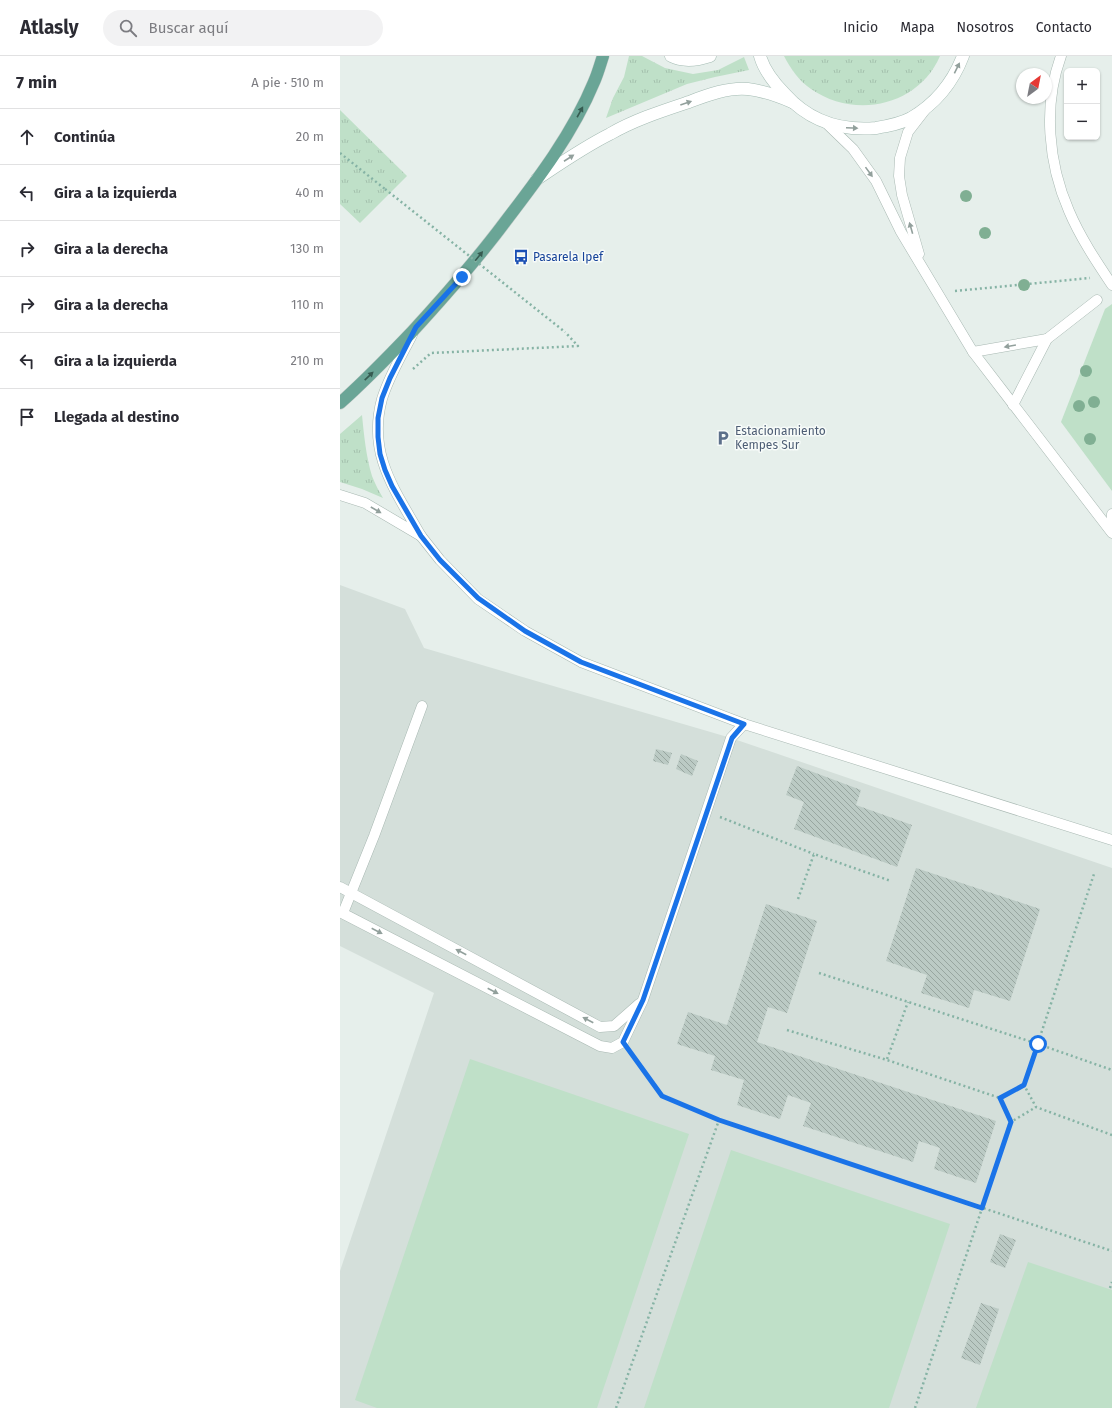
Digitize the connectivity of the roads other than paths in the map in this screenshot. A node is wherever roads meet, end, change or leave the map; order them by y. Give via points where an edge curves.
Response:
1 (603, 56) edge
2 (671, 56) edge
3 (710, 56) edge
4 (760, 56) edge
5 (963, 56) edge
6 (1061, 56) edge
7 (792, 102) junction
8 (928, 107) junction
9 (825, 122) junction
10 (536, 180) junction
11 (922, 266) junction
12 (1109, 281) edge
13 (1096, 300) dead end
14 (416, 327) junction
15 (1047, 339) junction
16 (973, 352) junction
17 (340, 403) edge
18 (1012, 405) junction
19 (340, 495) edge
20 (1112, 514) edge
21 (1111, 532) edge
22 (421, 536) junction
23 (422, 706) dead end
24 (744, 724) junction
25 (1112, 840) edge
26 (340, 887) edge
27 (352, 893) junction
28 (341, 913) edge
29 (643, 1000) junction

10 -> 1 main road via 581,110
2 - 3 street via 692,60
4 - 7 street via 774,84
8 -> 5 street via 958,70
6 - 12 lane via 1050,114 1057,177 1069,212
7 - 9 street
10 -> 7 street via 611,133 712,94 747,89 773,94
9 -> 8 street via 845,128 890,126 910,119
11 -> 8 lane via 902,195 899,170 908,132
9 -> 11 lane via 853,149 876,181 901,232
14 -> 10 main road via 462,277
11 - 16 lane
13 - 15 lane
17 -> 14 main road
14 - 22 lane via 382,398 378,437 380,454 392,486
15 -> 16 lane
15 - 18 lane
16 - 18 lane
18 - 21 lane
19 -> 22 lane via 364,503
20 - 21 lane
22 - 24 lane via 440,560 478,598 525,631 581,662
23 - 27 lane
24 - 25 lane
24 - 29 lane via 732,738
26 - 27 lane
27 - 28 lane
29 -> 27 lane via 614,1026 600,1026
28 -> 29 lane via 600,1046 612,1048 623,1042

